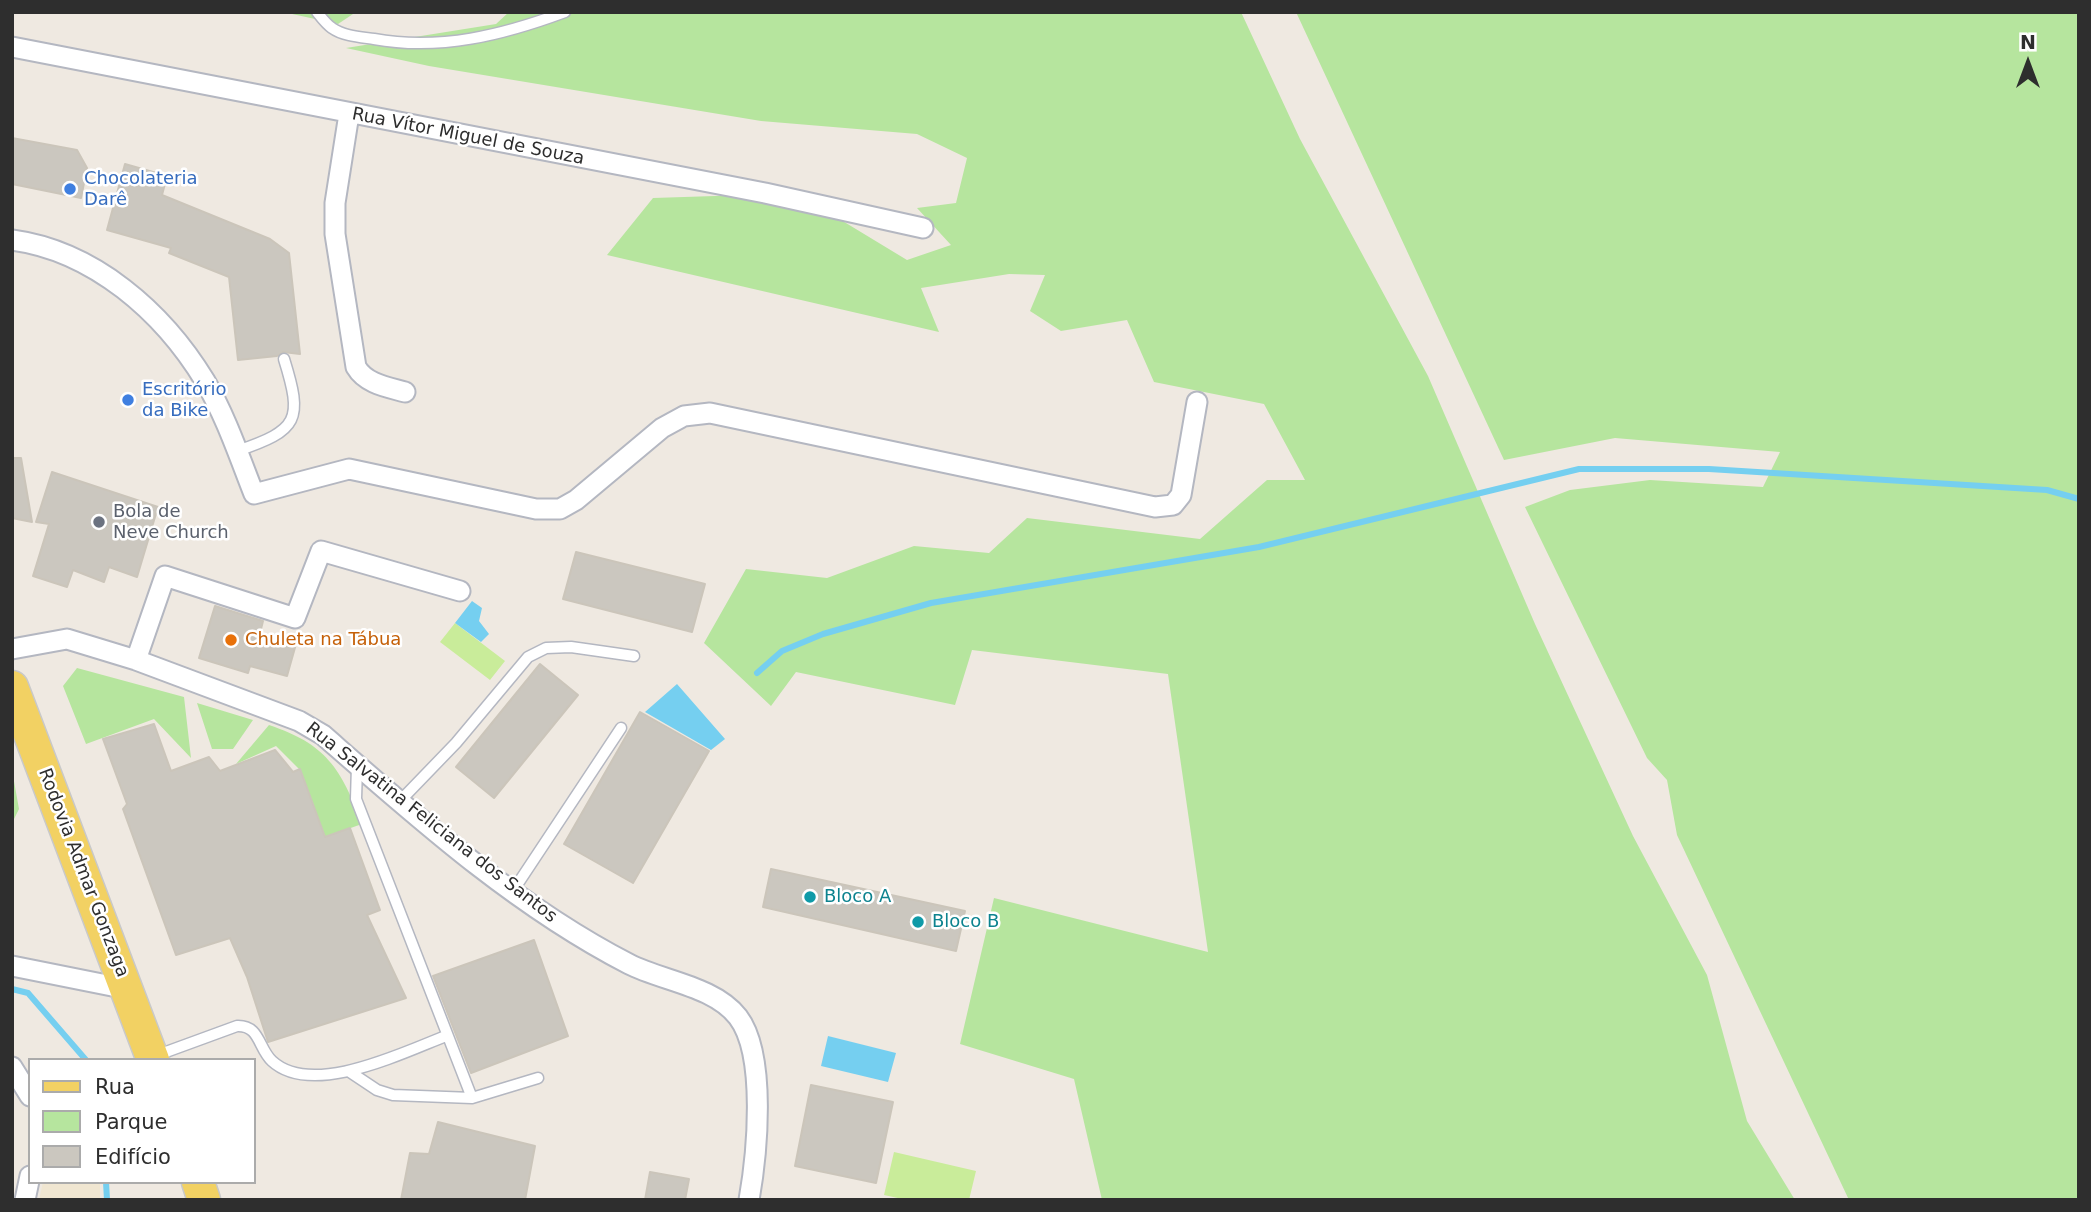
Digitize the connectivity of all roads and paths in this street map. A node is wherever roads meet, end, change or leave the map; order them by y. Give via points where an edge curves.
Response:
1 (317, 12) edge
2 (565, 12) edge
3 (12, 47) edge
4 (349, 114) junction
5 (923, 228) dead end
6 (12, 240) edge
7 (284, 359) dead end
8 (405, 392) dead end
9 (1197, 402) dead end
10 (237, 451) junction
11 (460, 591) dead end
12 (12, 649) edge
13 (634, 656) dead end
14 (136, 660) junction
15 (12, 687) edge
16 (621, 728) dead end
17 (358, 765) junction
18 (400, 801) junction
19 (513, 891) junction
20 (12, 966) edge
21 (127, 989) junction
22 (446, 1036) junction
23 (152, 1058) edge
24 (12, 1067) edge
25 (350, 1072) junction
26 (538, 1078) dead end
27 (28, 1093) edge
28 (472, 1098) junction
29 (749, 1200) edge

1 - 2 lane via 332,28 351,36 431,45 513,32
3 - 4 street, Rua Vítor Miguel de Souza
4 - 5 street, Rua Vítor Miguel de Souza via 765,193
4 - 8 street via 335,203 335,234 356,367 370,381
6 - 10 street via 65,254 113,281 145,308 179,342 205,382
7 - 10 lane via 296,398 292,420 280,434
9 - 10 street via 1181,495 1173,505 1155,507 710,413 684,416 662,428 560,509 536,509 349,469 254,494
11 - 14 street via 321,551 295,618 165,576
12 - 14 street, Rua Salvatina Feliciana dos Santos via 67,639
13 - 18 lane via 570,647 546,648 528,657
14 - 17 street, Rua Salvatina Feliciana dos Santos via 299,721
15 - 21 main road, Rodovia Admar Gonzaga
16 - 19 lane
17 - 18 street, Rua Salvatina Feliciana dos Santos
17 - 22 lane via 356,799
18 - 19 street, Rua Salvatina Feliciana dos Santos
19 - 29 street, Rua Salvatina Feliciana dos Santos via 602,950 711,997 738,1017 755,1075 757,1119
20 - 21 street
21 - 23 main road, Rodovia Admar Gonzaga
22 - 25 lane
22 - 28 lane
23 - 25 lane via 246,1026 271,1060 286,1070
24 - 27 street
25 - 28 lane via 393,1095
26 - 28 lane

